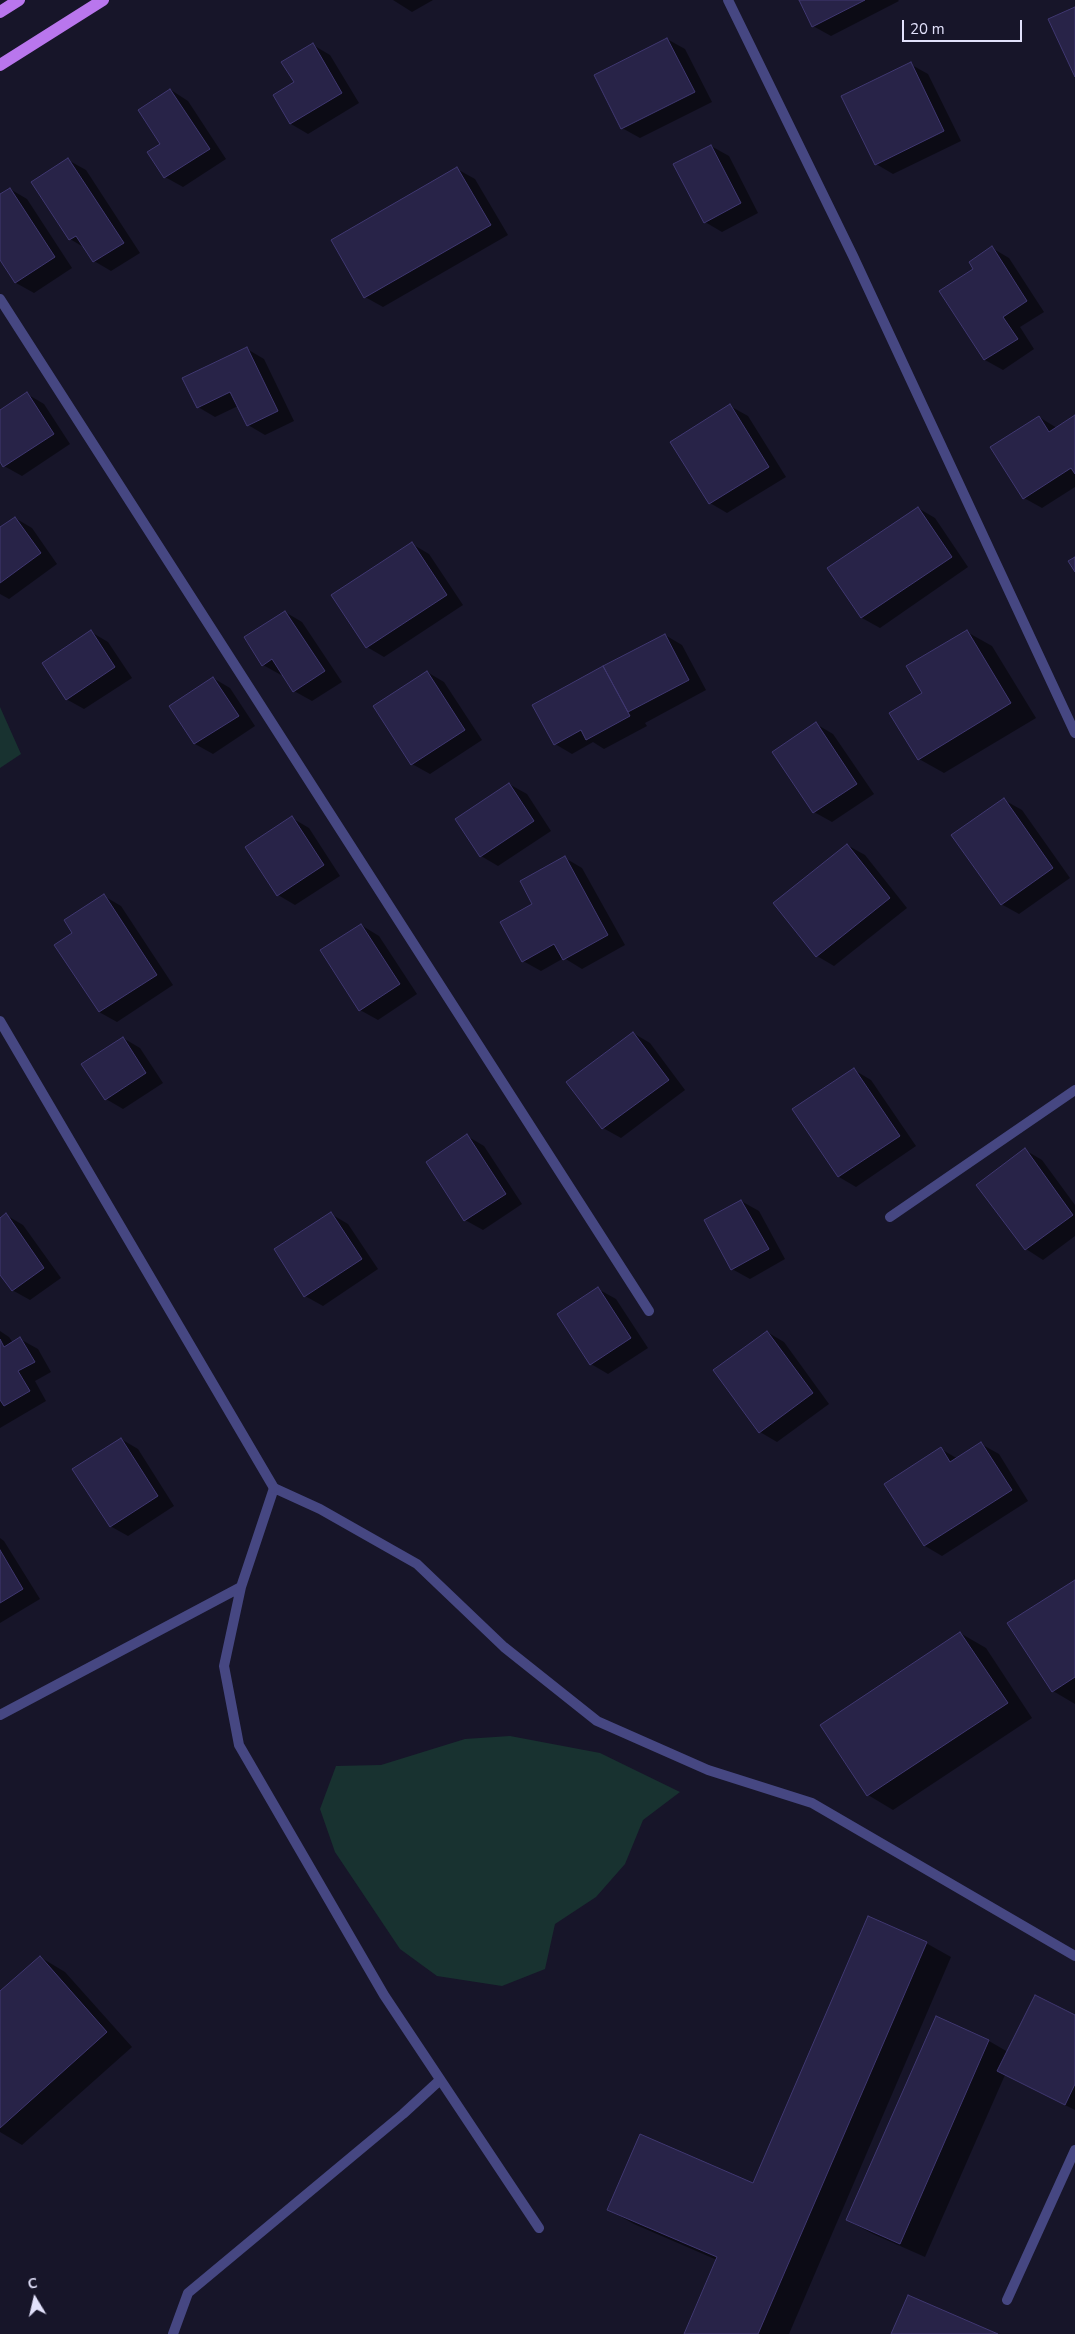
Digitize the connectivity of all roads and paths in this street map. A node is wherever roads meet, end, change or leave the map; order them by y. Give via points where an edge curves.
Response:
1 (19, 0) edge
2 (103, 0) edge
3 (728, 0) edge
4 (0, 12) edge
5 (0, 65) edge
6 (0, 299) edge
7 (1075, 733) edge
8 (0, 1021) edge
9 (1075, 1090) edge
10 (890, 1217) dead end
11 (649, 1311) dead end
12 (274, 1488) junction
13 (241, 1587) junction
14 (0, 1715) edge
15 (1075, 1956) edge
16 (440, 2080) junction
17 (1075, 2150) edge
18 (539, 2228) dead end
19 (1007, 2300) dead end
20 (173, 2334) edge

1 - 4 main road
2 - 5 main road
3 - 7 street via 853,256
6 - 11 street
8 - 12 street
9 - 10 street
12 - 13 street
12 - 15 street via 320,1509 417,1564 504,1647 597,1721 708,1770 812,1803
13 - 14 street
13 - 16 street via 224,1666 239,1745 384,1995
16 - 18 street
16 - 20 street via 188,2293
17 - 19 street

